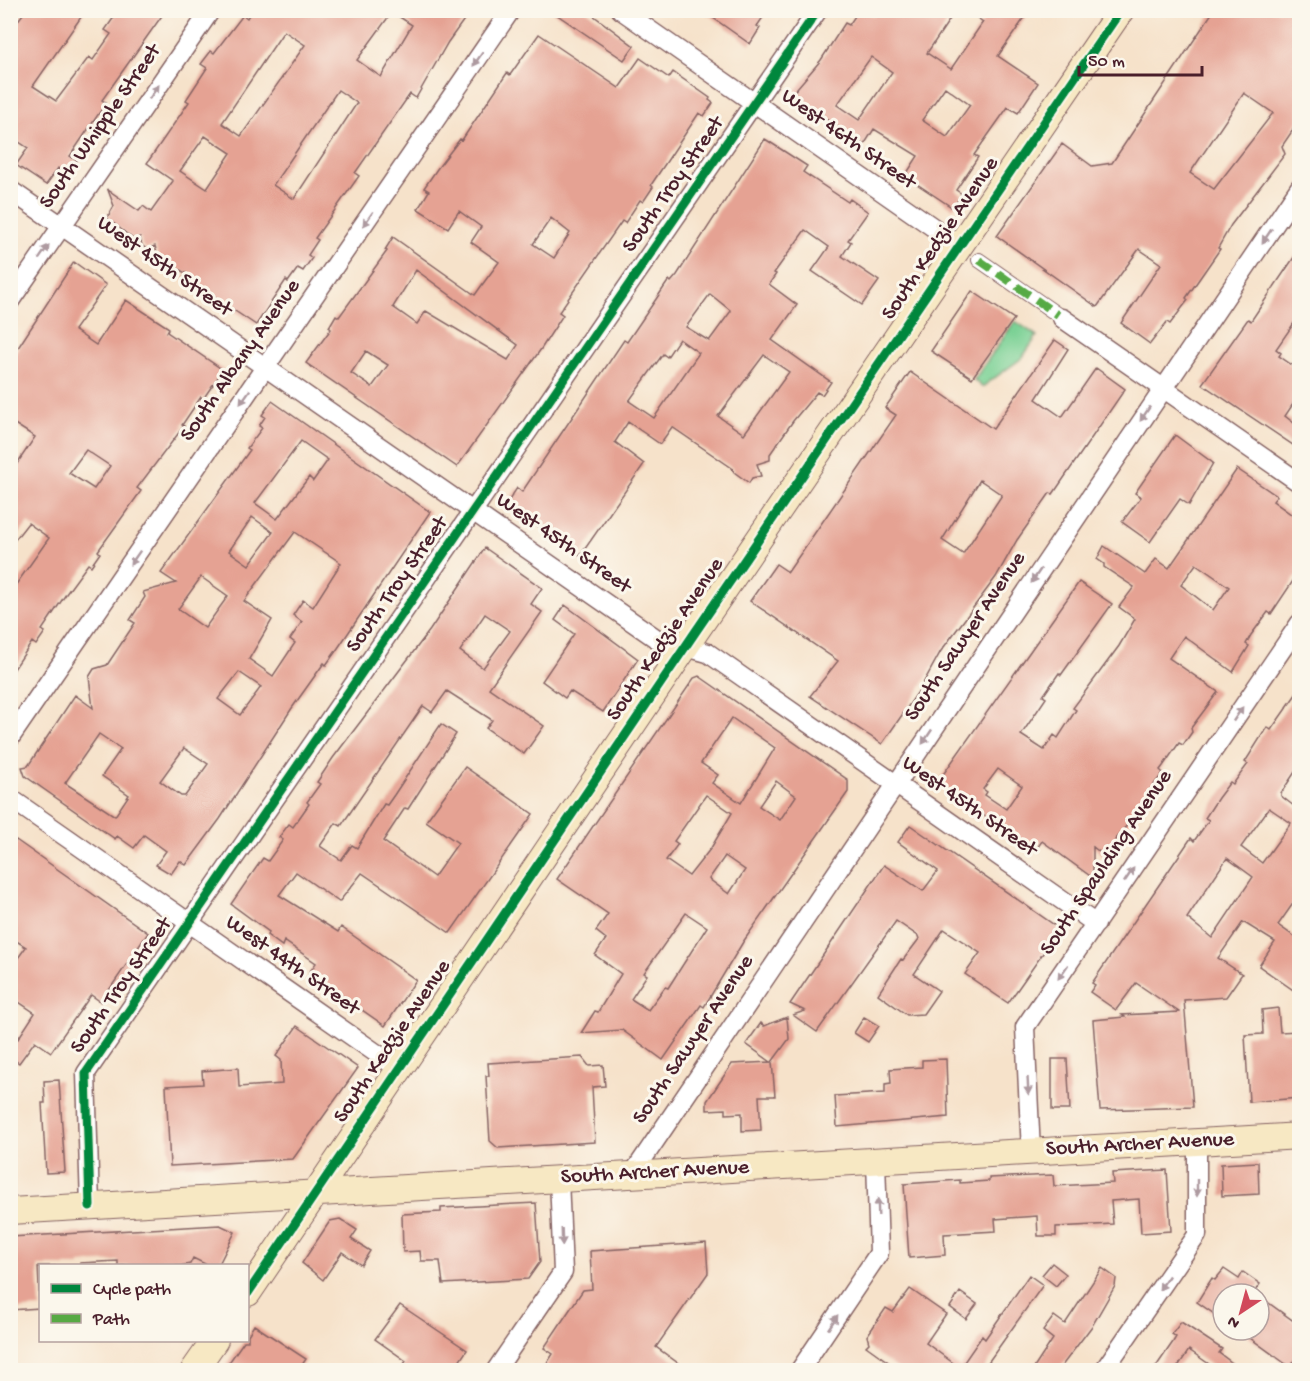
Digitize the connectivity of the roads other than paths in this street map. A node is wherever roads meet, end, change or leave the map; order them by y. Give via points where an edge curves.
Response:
1 (211, 10) edge
2 (511, 10) edge
3 (621, 10) edge
4 (818, 10) edge
5 (1122, 10) edge
6 (754, 103) junction
7 (1299, 187) edge
8 (10, 190) edge
9 (62, 226) junction
10 (969, 253) junction
11 (10, 301) edge
12 (1060, 316) joint
13 (266, 367) junction
14 (1163, 388) junction
15 (1299, 483) edge
16 (473, 511) junction
17 (1299, 624) edge
18 (685, 647) junction
19 (10, 738) edge
20 (895, 784) junction
21 (10, 798) edge
22 (189, 923) junction
23 (1096, 924) junction
24 (399, 1069) junction
25 (1299, 1136) edge
26 (1197, 1142) junction
27 (1031, 1152) junction
28 (876, 1161) junction
29 (632, 1175) junction
30 (560, 1179) junction
31 (316, 1192) junction
32 (90, 1206) junction
33 (10, 1211) edge
34 (249, 1292) edge
35 (214, 1342) edge
36 (806, 1368) edge
37 (195, 1371) edge
38 (496, 1371) edge
39 (1104, 1371) edge

9 -> 1 street, South Whipple Street
2 -> 13 street, South Albany Avenue
3 - 6 street, West 46th Street
4 - 6 street, South Troy Street
5 - 10 main road, South Kedzie Avenue
6 - 10 street, West 46th Street
6 - 16 street, South Troy Street
7 -> 14 street, South Sawyer Avenue
8 - 9 street, West 45th Street
11 -> 9 street, South Whipple Street
9 - 13 street, West 45th Street
10 - 12 street, West 46th Street
10 - 18 main road, South Kedzie Avenue
12 - 14 street, West 46th Street
13 - 16 street, West 45th Street
13 -> 19 street, South Albany Avenue
14 - 15 street, West 46th Street
14 -> 20 street, South Sawyer Avenue
16 - 18 street, West 45th Street via 657,639
16 - 22 street, South Troy Street
23 -> 17 street, South Spaulding Avenue
18 - 20 street, West 45th Street via 708,653
18 - 24 main road, South Kedzie Avenue
20 - 23 street, West 45th Street
20 - 29 street, South Sawyer Avenue
21 - 22 street, West 44th Street
22 - 24 street, West 44th Street
22 - 32 street, South Troy Street via 86,1073
23 -> 27 street, South Spaulding Avenue via 1025,1027
24 - 31 main road, South Kedzie Avenue
25 - 26 main road, South Archer Avenue
26 - 27 main road, South Archer Avenue
26 -> 39 street via 1197,1235
27 - 28 main road, South Archer Avenue
28 - 29 main road, South Archer Avenue
36 -> 28 street via 879,1253
29 - 30 main road, South Archer Avenue
30 - 31 main road, South Archer Avenue
30 -> 38 street via 563,1272
31 - 32 main road, South Archer Avenue
31 - 34 main road, South Kedzie Avenue
32 - 33 main road, South Archer Avenue
35 - 37 main road

